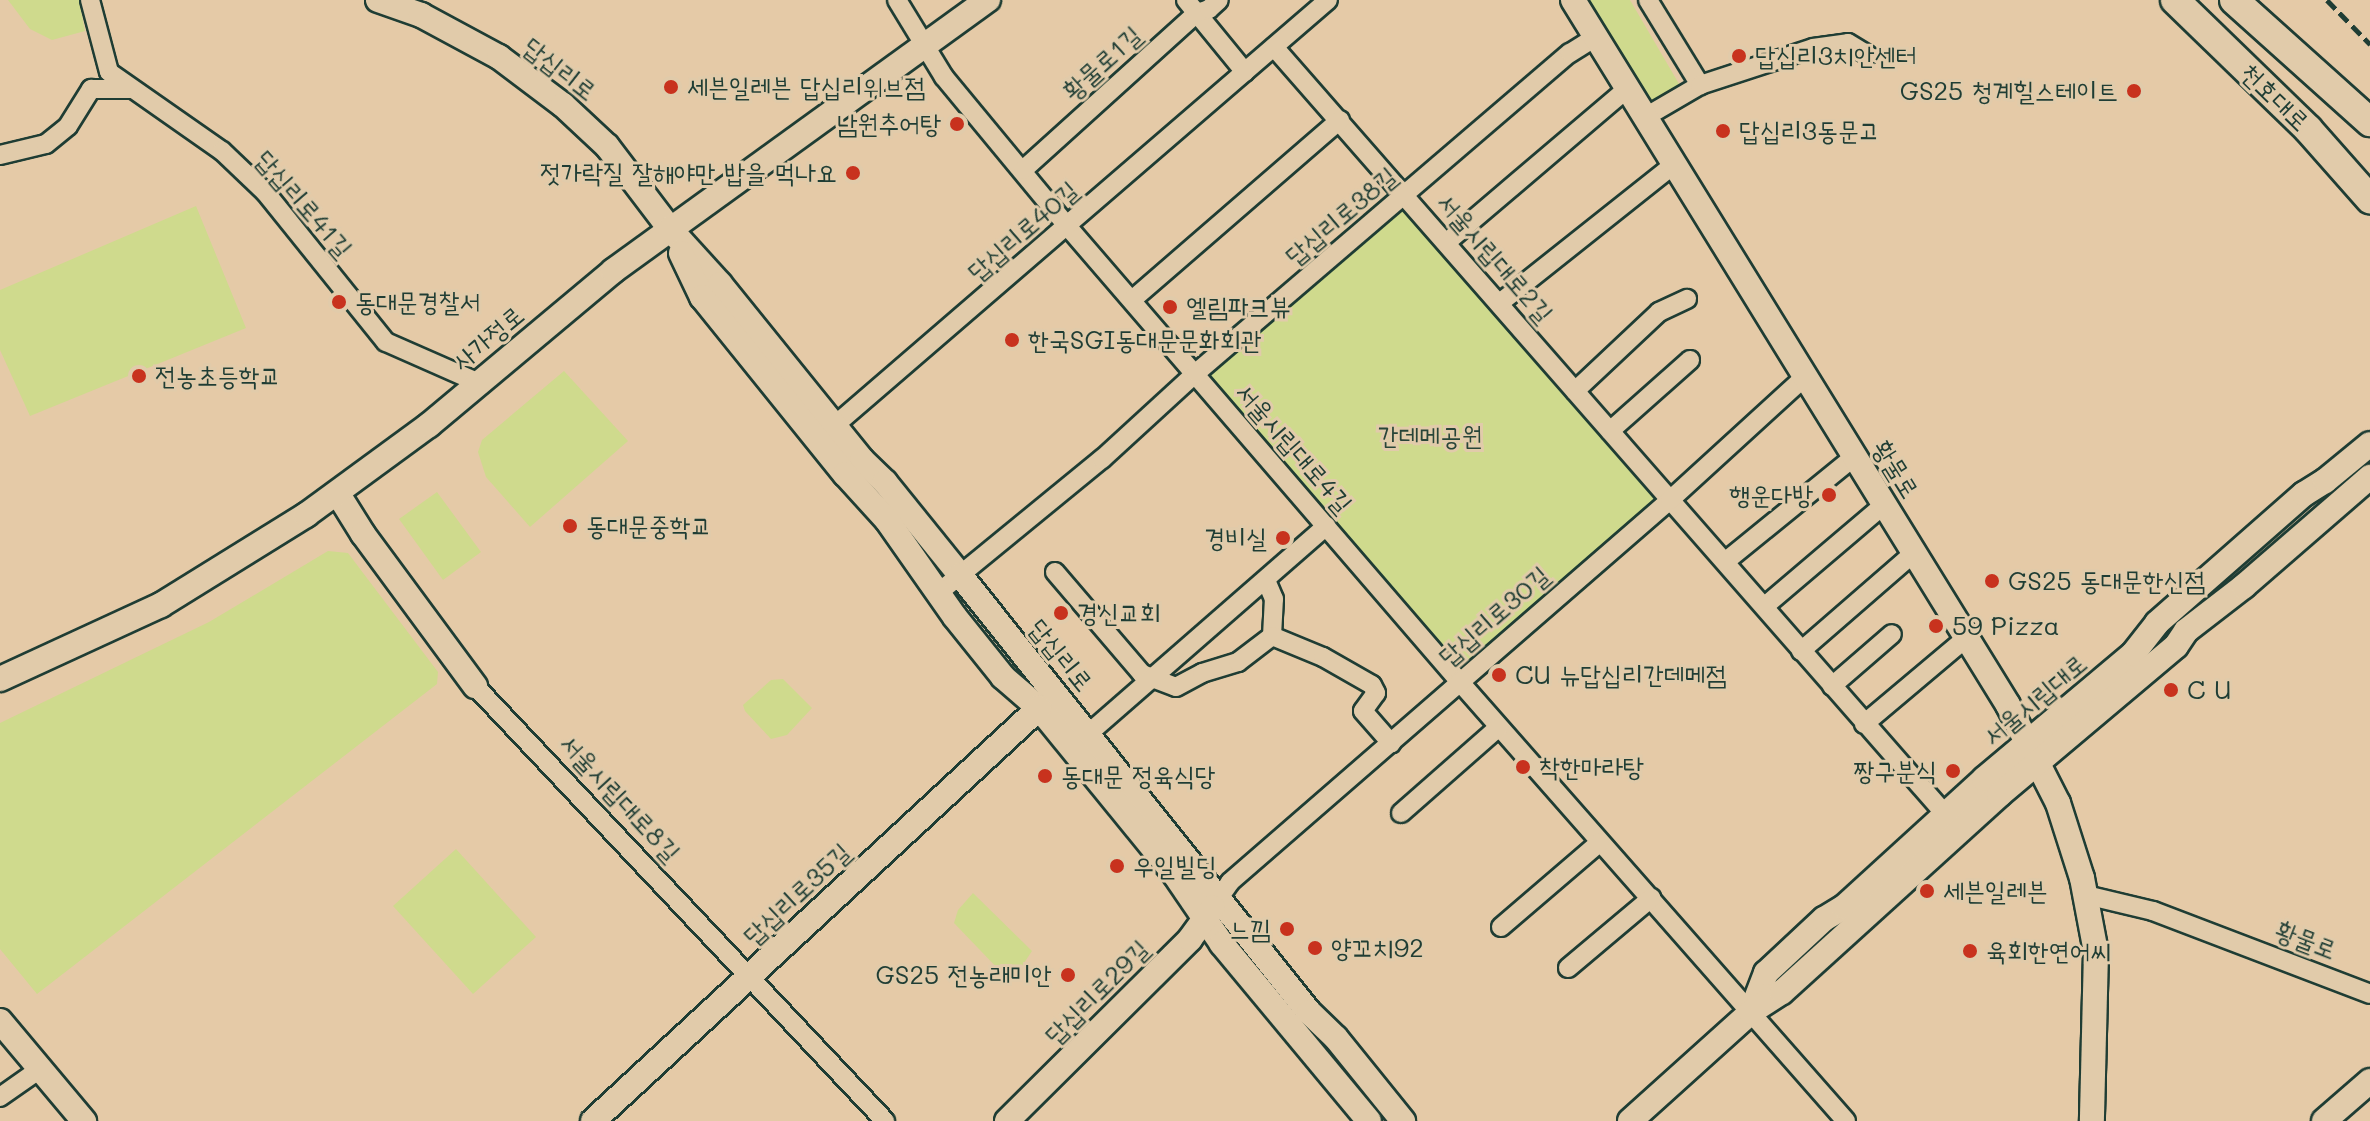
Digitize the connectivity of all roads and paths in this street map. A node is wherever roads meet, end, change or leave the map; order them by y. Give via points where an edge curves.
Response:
1 (90, 0) edge
2 (378, 0) edge
3 (897, 0) edge
4 (988, 0) edge
5 (1219, 0) edge
6 (1328, 0) edge
7 (1573, 0) edge
8 (1648, 0) edge
9 (2154, 0) edge
10 (2175, 0) edge
11 (2234, 0) edge
12 (2247, 0) edge
13 (1191, 6) edge
14 (2270, 33) junction
15 (1596, 37) junction
16 (2219, 43) junction
17 (925, 45) junction
18 (1274, 47) junction
19 (1868, 55) dead end
20 (1245, 72) junction
21 (1700, 85) junction
22 (1628, 88) junction
23 (131, 89) junction
24 (1647, 116) junction
25 (1340, 120) junction
26 (2370, 122) edge
27 (0, 155) edge
28 (1676, 163) junction
29 (1023, 170) junction
30 (1406, 195) junction
31 (2370, 199) edge
32 (1068, 227) junction
33 (670, 229) junction
34 (1447, 242) junction
35 (1687, 299) dead end
36 (1132, 300) junction
37 (1501, 302) junction
38 (1690, 360) dead end
39 (1196, 373) junction
40 (1806, 376) junction
41 (477, 382) junction
42 (1575, 391) junction
43 (834, 426) junction
44 (1610, 431) junction
45 (2370, 444) edge
46 (1855, 456) junction
47 (2370, 477) edge
48 (338, 494) junction
49 (1670, 500) junction
50 (1885, 504) junction
51 (1326, 526) junction
52 (1915, 552) junction
53 (1726, 561) junction
54 (1055, 572) dead end
55 (960, 575) junction
56 (1266, 580) junction
57 (938, 593) junction
58 (1765, 606) junction
59 (1892, 634) dead end
60 (1272, 636) junction
61 (1966, 638) junction
62 (1801, 651) junction
63 (1155, 678) junction
64 (0, 679) edge
65 (1459, 681) junction
66 (475, 686) joint
67 (1832, 686) junction
68 (1039, 708) junction
69 (1864, 724) junction
70 (1499, 727) junction
71 (1089, 733) junction
72 (1391, 743) junction
73 (2033, 753) junction
74 (1401, 813) dead end
75 (1945, 814) junction
76 (1600, 842) junction
77 (2086, 895) junction
78 (1219, 898) junction
79 (1651, 898) junction
80 (1204, 919) junction
81 (1501, 927) dead end
82 (1568, 968) dead end
83 (749, 976) junction
84 (2370, 994) edge
85 (1751, 1012) junction
86 (0, 1021) edge
87 (40, 1069) junction
88 (2370, 1081) edge
89 (0, 1097) edge
90 (84, 1121) edge
91 (593, 1121) edge
92 (885, 1121) edge
93 (1007, 1121) edge
94 (1369, 1121) edge
95 (1403, 1121) edge
96 (1630, 1121) edge
97 (1846, 1121) edge
98 (2092, 1121) edge
99 (2324, 1121) edge

1 - 23 street, 답십리로41길 via 109,72
2 - 33 main road, 답십리로 via 462,36 540,86 607,146
3 - 17 street, 서울시립대로4길
4 - 17 main road, 사가정로
5 - 13 street, 황물로1길 via 1209,9
6 - 18 street, 답십리로40길
7 - 15 main road, 황물로
8 - 21 street
9 - 16 main road
10 - 16 main road, 천호대로
11 - 14 main road, 천호대로
12 - 14 main road
13 - 20 street
13 - 29 street, 황물로1길
14 - 26 main road, 천호대로
15 - 22 main road, 황물로
15 - 30 street, 답십리로38길 via 1570,53
16 - 31 main road, 천호대로 via 2308,129
17 - 29 street, 서울시립대로4길 via 944,77
17 - 33 main road, 사가정로
18 - 20 street, 답십리로40길
18 - 25 street, 서울시립대로2길
19 - 21 street via 1848,43 1831,43
20 - 32 street, 답십리로40길
21 - 24 street
22 - 24 main road, 황물로
22 - 34 street
23 - 27 street via 91,89 68,126 46,144
23 - 41 street, 답십리로41길 via 222,151 266,193 386,342
24 - 28 main road, 황물로
25 - 30 street, 서울시립대로2길
25 - 36 street
28 - 37 street
28 - 40 main road, 황물로
29 - 32 street, 서울시립대로4길
30 - 34 street, 서울시립대로2길
30 - 39 street, 답십리로38길
32 - 36 street, 서울시립대로4길
32 - 43 street, 답십리로40길
33 - 41 main road, 사가정로
33 - 43 main road, 답십리로
33 - 57 main road, 답십리로 via 702,297 887,520
34 - 37 street, 서울시립대로2길
35 - 42 street via 1659,312
36 - 39 street, 서울시립대로4길
37 - 42 street, 서울시립대로2길
38 - 44 street
39 - 51 street, 서울시립대로4길
39 - 55 street, 답십리로38길 via 1102,459
40 - 46 main road, 황물로
40 - 49 street, 답십리로30길
41 - 48 main road, 사가정로
42 - 44 street, 서울시립대로2길
43 - 55 main road, 답십리로
44 - 49 street, 서울시립대로2길
45 - 73 main road, 서울시립대로 via 2304,494 2157,623 2133,654
46 - 50 main road, 황물로
46 - 53 street
47 - 73 main road, 서울시립대로 via 2186,631 2176,646
48 - 64 main road, 사가정로 via 161,605
48 - 66 main road, 서울시립대로8길
49 - 53 street, 서울시립대로2길
49 - 65 street, 답십리로30길
50 - 52 main road, 황물로
50 - 58 street
51 - 56 street
51 - 65 street, 서울시립대로4길
52 - 61 main road, 황물로
52 - 62 street
53 - 58 street, 서울시립대로2길
54 - 63 street via 1142,674
55 - 57 street, 답십리로38길
55 - 71 main road, 답십리로
56 - 60 street via 1274,599
56 - 63 street
57 - 68 main road, 답십리로 via 1003,677
58 - 62 street, 서울시립대로2길
59 - 67 street
60 - 63 street via 1238,662 1176,687
60 - 72 street via 1372,685 1376,693 1363,711
61 - 69 street
61 - 73 main road, 황물로
62 - 67 street, 서울시립대로2길
63 - 71 street
65 - 70 street, 서울시립대로4길
65 - 72 street, 답십리로30길
66 - 83 street, 서울시립대로8길
67 - 69 street, 서울시립대로2길
68 - 80 main road, 답십리로 via 1175,875
68 - 83 main road, 답십리로35길
69 - 75 street, 서울시립대로2길
70 - 74 street
70 - 76 street, 서울시립대로4길
71 - 78 main road, 답십리로
72 - 78 street, 답십리로30길 via 1230,882
73 - 75 main road, 서울시립대로
73 - 77 main road, 황물로 via 2058,803
73 - 85 main road, 서울시립대로 via 1782,992
75 - 85 main road, 서울시립대로 via 1766,973
76 - 79 street, 서울시립대로4길
76 - 81 street
77 - 84 street, 황물로 via 2153,911
77 - 98 main road, 황물로 via 2097,974
78 - 80 main road, 답십리로29길
78 - 95 main road, 답십리로
79 - 82 street
79 - 85 street, 서울시립대로4길
80 - 93 main road, 답십리로29길
80 - 94 main road, 답십리로
83 - 91 main road, 답십리로35길
83 - 92 street, 서울시립대로8길
85 - 96 main road, 서울시립대로
85 - 97 street, 서울시립대로4길
86 - 87 main road
87 - 89 street
87 - 90 main road
88 - 99 main road

